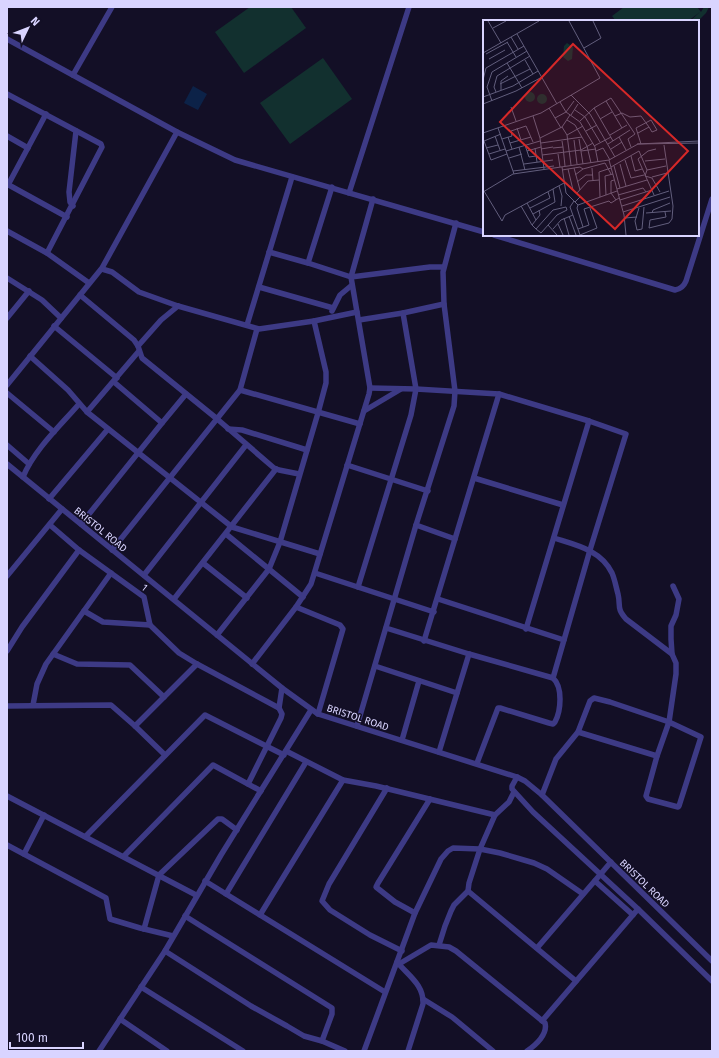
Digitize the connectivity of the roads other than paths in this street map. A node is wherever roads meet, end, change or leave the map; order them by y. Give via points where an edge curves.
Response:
1 (112, 7) edge
2 (409, 7) edge
3 (7, 39) edge
4 (73, 75) junction
5 (7, 94) edge
6 (46, 114) junction
7 (76, 131) junction
8 (177, 132) junction
9 (7, 136) edge
10 (28, 148) junction
11 (292, 177) junction
12 (8, 185) edge
13 (332, 187) junction
14 (349, 193) junction
15 (373, 199) junction
16 (712, 199) edge
17 (73, 206) junction
18 (67, 217) junction
19 (456, 223) junction
20 (7, 231) edge
21 (483, 232) edge
22 (497, 236) edge
23 (269, 252) junction
24 (47, 253) junction
25 (308, 263) junction
26 (443, 267) junction
27 (102, 268) junction
28 (351, 277) junction
29 (7, 278) edge
30 (89, 283) junction
31 (352, 285) junction
32 (259, 287) junction
33 (29, 291) junction
34 (80, 295) junction
35 (444, 304) junction
36 (178, 306) junction
37 (333, 308) junction
38 (357, 312) junction
39 (403, 313) junction
40 (332, 317) junction
41 (7, 318) edge
42 (61, 318) junction
43 (359, 320) junction
44 (314, 321) junction
45 (247, 325) junction
46 (54, 326) junction
47 (257, 329) junction
48 (139, 348) junction
49 (30, 356) junction
50 (115, 380) junction
51 (7, 385) edge
52 (370, 388) junction
53 (401, 389) junction
54 (416, 389) junction
55 (240, 390) junction
56 (455, 391) junction
57 (7, 393) edge
58 (186, 394) junction
59 (499, 394) junction
60 (79, 404) junction
61 (364, 411) junction
62 (87, 412) junction
63 (318, 413) junction
64 (216, 418) junction
65 (589, 421) junction
66 (162, 422) junction
67 (360, 424) junction
68 (108, 429) junction
69 (228, 429) junction
70 (54, 432) junction
71 (7, 445) edge
72 (246, 445) junction
73 (307, 450) junction
74 (138, 453) junction
75 (7, 464) edge
76 (29, 464) junction
77 (347, 465) junction
78 (276, 469) junction
79 (299, 474) junction
80 (169, 477) junction
81 (23, 478) junction
82 (474, 478) junction
83 (391, 479) junction
84 (428, 491) junction
85 (49, 499) junction
86 (201, 503) junction
87 (563, 505) junction
88 (62, 509) junction
89 (81, 524) junction
90 (50, 525) junction
91 (416, 525) junction
92 (232, 526) junction
93 (226, 534) junction
94 (554, 538) junction
95 (455, 539) junction
96 (280, 542) junction
97 (80, 550) junction
98 (112, 550) junction
99 (590, 550) junction
100 (320, 554) junction
101 (203, 564) junction
102 (269, 569) junction
103 (111, 573) junction
104 (315, 573) junction
105 (144, 575) junction
106 (7, 576) edge
107 (673, 586) dead end
108 (358, 587) junction
109 (303, 597) junction
110 (247, 598) junction
111 (395, 599) junction
112 (438, 599) junction
113 (174, 600) junction
114 (296, 607) junction
115 (84, 611) junction
116 (434, 612) junction
117 (150, 625) junction
118 (386, 628) junction
119 (526, 628) junction
120 (217, 635) junction
121 (424, 640) junction
122 (564, 640) junction
123 (7, 651) edge
124 (53, 654) junction
125 (469, 654) junction
126 (672, 654) junction
127 (197, 664) junction
128 (252, 664) junction
129 (375, 666) junction
130 (554, 678) junction
131 (419, 681) junction
132 (282, 688) junction
133 (457, 693) junction
134 (164, 697) junction
135 (33, 705) junction
136 (7, 706) edge
137 (279, 708) junction
138 (311, 710) junction
139 (318, 714) junction
140 (669, 722) junction
141 (135, 726) junction
142 (357, 726) junction
143 (578, 732) junction
144 (402, 740) junction
145 (266, 747) junction
146 (439, 752) junction
147 (285, 753) junction
148 (165, 756) junction
149 (657, 756) junction
150 (306, 762) junction
151 (477, 763) junction
152 (518, 777) junction
153 (342, 780) junction
154 (248, 784) junction
155 (387, 788) junction
156 (261, 791) junction
157 (514, 792) junction
158 (542, 795) junction
159 (7, 796) edge
160 (430, 799) junction
161 (44, 815) junction
162 (495, 815) junction
163 (237, 830) junction
164 (86, 836) junction
165 (7, 845) edge
166 (480, 849) junction
167 (24, 854) junction
168 (124, 856) junction
169 (611, 862) junction
170 (159, 874) junction
171 (601, 874) junction
172 (205, 881) junction
173 (595, 881) junction
174 (468, 892) junction
175 (226, 894) junction
176 (583, 894) junction
177 (196, 895) junction
178 (638, 909) junction
179 (415, 914) junction
180 (260, 915) junction
181 (633, 915) junction
182 (185, 916) junction
183 (144, 929) junction
184 (174, 936) junction
185 (439, 945) junction
186 (537, 948) junction
187 (165, 951) junction
188 (402, 951) junction
189 (712, 961) edge
190 (398, 963) junction
191 (576, 981) junction
192 (712, 981) edge
193 (141, 987) junction
194 (385, 992) junction
195 (423, 999) junction
196 (120, 1019) junction
197 (542, 1021) junction
198 (322, 1041) junction
199 (99, 1051) edge
200 (167, 1051) edge
201 (243, 1051) edge
202 (345, 1051) edge
203 (364, 1051) edge
204 (408, 1051) edge
205 (493, 1051) edge
206 (527, 1051) edge

1 - 4 street
2 - 14 street
3 - 4 street
4 - 8 street
5 - 6 street
6 - 7 street
6 - 10 street
7 - 17 street via 69,192
7 - 17 street via 102,147
8 - 11 street via 235,160
8 - 27 street
9 - 10 street
10 - 12 street
11 - 13 street
11 - 23 street
12 - 18 street
13 - 14 street
13 - 25 street
14 - 15 street
15 - 19 street
15 - 28 street
16 - 22 street via 686,281 682,288 675,290
17 - 18 street
18 - 24 street
19 - 21 street
19 - 26 street
20 - 24 street
23 - 25 street
23 - 32 street
24 - 30 street
25 - 28 street
26 - 28 street
26 - 35 street
27 - 30 street
27 - 36 street via 112,272 139,292
28 - 31 street
29 - 33 street
30 - 34 street
31 - 37 street via 340,295
31 - 38 street
32 - 37 street
32 - 45 street
33 - 41 street
33 - 42 street
34 - 42 street
34 - 48 street via 134,340
35 - 39 street
35 - 56 street
36 - 45 street
36 - 48 street via 161,320
37 - 40 street
38 - 40 street
38 - 43 street
39 - 43 street
39 - 54 street
40 - 44 street
42 - 46 street
43 - 52 street
44 - 47 street
44 - 63 street via 326,377
45 - 47 street
46 - 49 street
46 - 50 street
47 - 55 street
48 - 50 street
48 - 58 street via 142,358
49 - 51 street
49 - 60 street via 68,390
50 - 62 street
50 - 66 street
52 - 53 street
52 - 61 street
53 - 54 street
53 - 61 street
54 - 56 street
54 - 83 street via 411,415
55 - 63 street
55 - 64 street
56 - 59 street
56 - 84 street via 455,403
57 - 70 street
58 - 64 street
58 - 66 street
59 - 65 street
59 - 82 street
60 - 62 street
60 - 70 street
61 - 67 street
62 - 68 street
63 - 67 street
63 - 73 street
64 - 69 street
64 - 80 street
65 - 87 street
65 - 99 street via 626,435
66 - 74 street
67 - 77 street
68 - 74 street
68 - 85 street
69 - 72 street
69 - 73 street via 242,430
70 - 76 street
71 - 76 street
72 - 78 street
72 - 86 street
73 - 79 street
74 - 80 street
74 - 89 street
75 - 81 street, BRISTOL ROAD
76 - 81 street
77 - 83 street
77 - 100 street
78 - 79 street
78 - 92 street
79 - 96 street
80 - 86 street
80 - 98 street
81 - 85 street, BRISTOL ROAD
82 - 87 street
82 - 95 street
83 - 84 street
83 - 108 street
84 - 91 street
85 - 88 street, BRISTOL ROAD
86 - 92 street
86 - 105 street
87 - 94 street
88 - 89 street, BRISTOL ROAD
88 - 90 street
89 - 98 street, BRISTOL ROAD
90 - 97 street, 1
90 - 106 street
91 - 95 street
91 - 111 street
92 - 93 street
92 - 96 street
93 - 101 street
93 - 102 street
94 - 99 street
94 - 119 street
95 - 112 street
96 - 100 street
96 - 102 street
97 - 103 street, 1
97 - 123 street
98 - 105 street, BRISTOL ROAD
99 - 122 street
99 - 126 street via 600,557 612,574 621,613
100 - 104 street
101 - 110 street
101 - 113 street
102 - 109 street
102 - 110 street
103 - 115 street
103 - 117 street, 1 via 144,597
104 - 108 street
104 - 109 street
105 - 113 street, BRISTOL ROAD
107 - 126 street via 679,599 671,626
108 - 111 street
109 - 114 street
110 - 120 street
111 - 116 street
111 - 118 street
112 - 116 street
112 - 119 street
113 - 120 street, BRISTOL ROAD
114 - 128 street
114 - 139 street via 340,625 343,629
115 - 117 street via 103,622
115 - 124 street
116 - 121 street
117 - 127 street via 174,648
118 - 121 street
118 - 129 street
119 - 122 street
120 - 128 street, BRISTOL ROAD
121 - 125 street
122 - 130 street
124 - 134 street via 77,664 130,665
124 - 135 street via 43,670
125 - 130 street
125 - 133 street
126 - 140 street via 676,663 676,674
127 - 134 street
127 - 137 street
128 - 132 street, BRISTOL ROAD
129 - 131 street
129 - 142 street
130 - 151 street via 560,689 555,722 553,724 498,708
131 - 133 street
131 - 144 street
132 - 137 street
132 - 138 street, BRISTOL ROAD
133 - 146 street
134 - 141 street
135 - 136 street
135 - 141 street via 107,704
137 - 145 street via 281,718
138 - 139 street, BRISTOL ROAD
138 - 147 street
139 - 142 street, BRISTOL ROAD
140 - 143 street via 594,698 590,701
140 - 149 street
140 - 149 street via 702,738 678,807 648,799 646,796
141 - 148 street
142 - 144 street, BRISTOL ROAD
143 - 149 street
143 - 158 street via 556,759
144 - 146 street, BRISTOL ROAD
145 - 147 street
145 - 148 street via 205,715
145 - 154 street
146 - 151 street, BRISTOL ROAD
147 - 150 street
147 - 156 street
148 - 164 street
150 - 153 street
150 - 175 street
151 - 152 street, BRISTOL ROAD
152 - 157 street via 512,786
152 - 158 street, BRISTOL ROAD
153 - 155 street
153 - 180 street
154 - 156 street
154 - 168 street via 213,765
155 - 160 street
155 - 188 street via 333,877 322,901 330,910
156 - 163 street
157 - 162 street via 509,802
157 - 171 street
158 - 169 street, BRISTOL ROAD
159 - 161 street
160 - 162 street
160 - 179 street via 376,887
161 - 164 street
161 - 167 street
162 - 166 street
163 - 170 street via 222,819 218,819
163 - 172 street
164 - 168 street
165 - 167 street
166 - 174 street
166 - 176 street via 534,862
166 - 179 street via 453,848 448,851 441,859
167 - 183 street via 106,898 110,919
168 - 170 street
169 - 171 street
169 - 189 street, BRISTOL ROAD
170 - 177 street
170 - 183 street
171 - 173 street
171 - 178 street
172 - 175 street
172 - 177 street
173 - 176 street
173 - 181 street
174 - 185 street via 451,911
174 - 186 street
175 - 180 street
176 - 186 street
177 - 182 street
178 - 181 street
178 - 192 street
179 - 188 street
180 - 194 street
181 - 191 street
182 - 184 street
182 - 198 street via 330,1006 332,1014
183 - 184 street
184 - 187 street
185 - 190 street via 427,946
185 - 197 street via 456,951
186 - 191 street
187 - 193 street
187 - 198 street via 286,1026 304,1036
188 - 190 street
190 - 194 street
190 - 195 street via 420,988
191 - 197 street
193 - 196 street
193 - 201 street
194 - 203 street
195 - 204 street
195 - 205 street via 452,1017
196 - 199 street
196 - 200 street
197 - 206 street via 546,1026 545,1032
198 - 202 street

